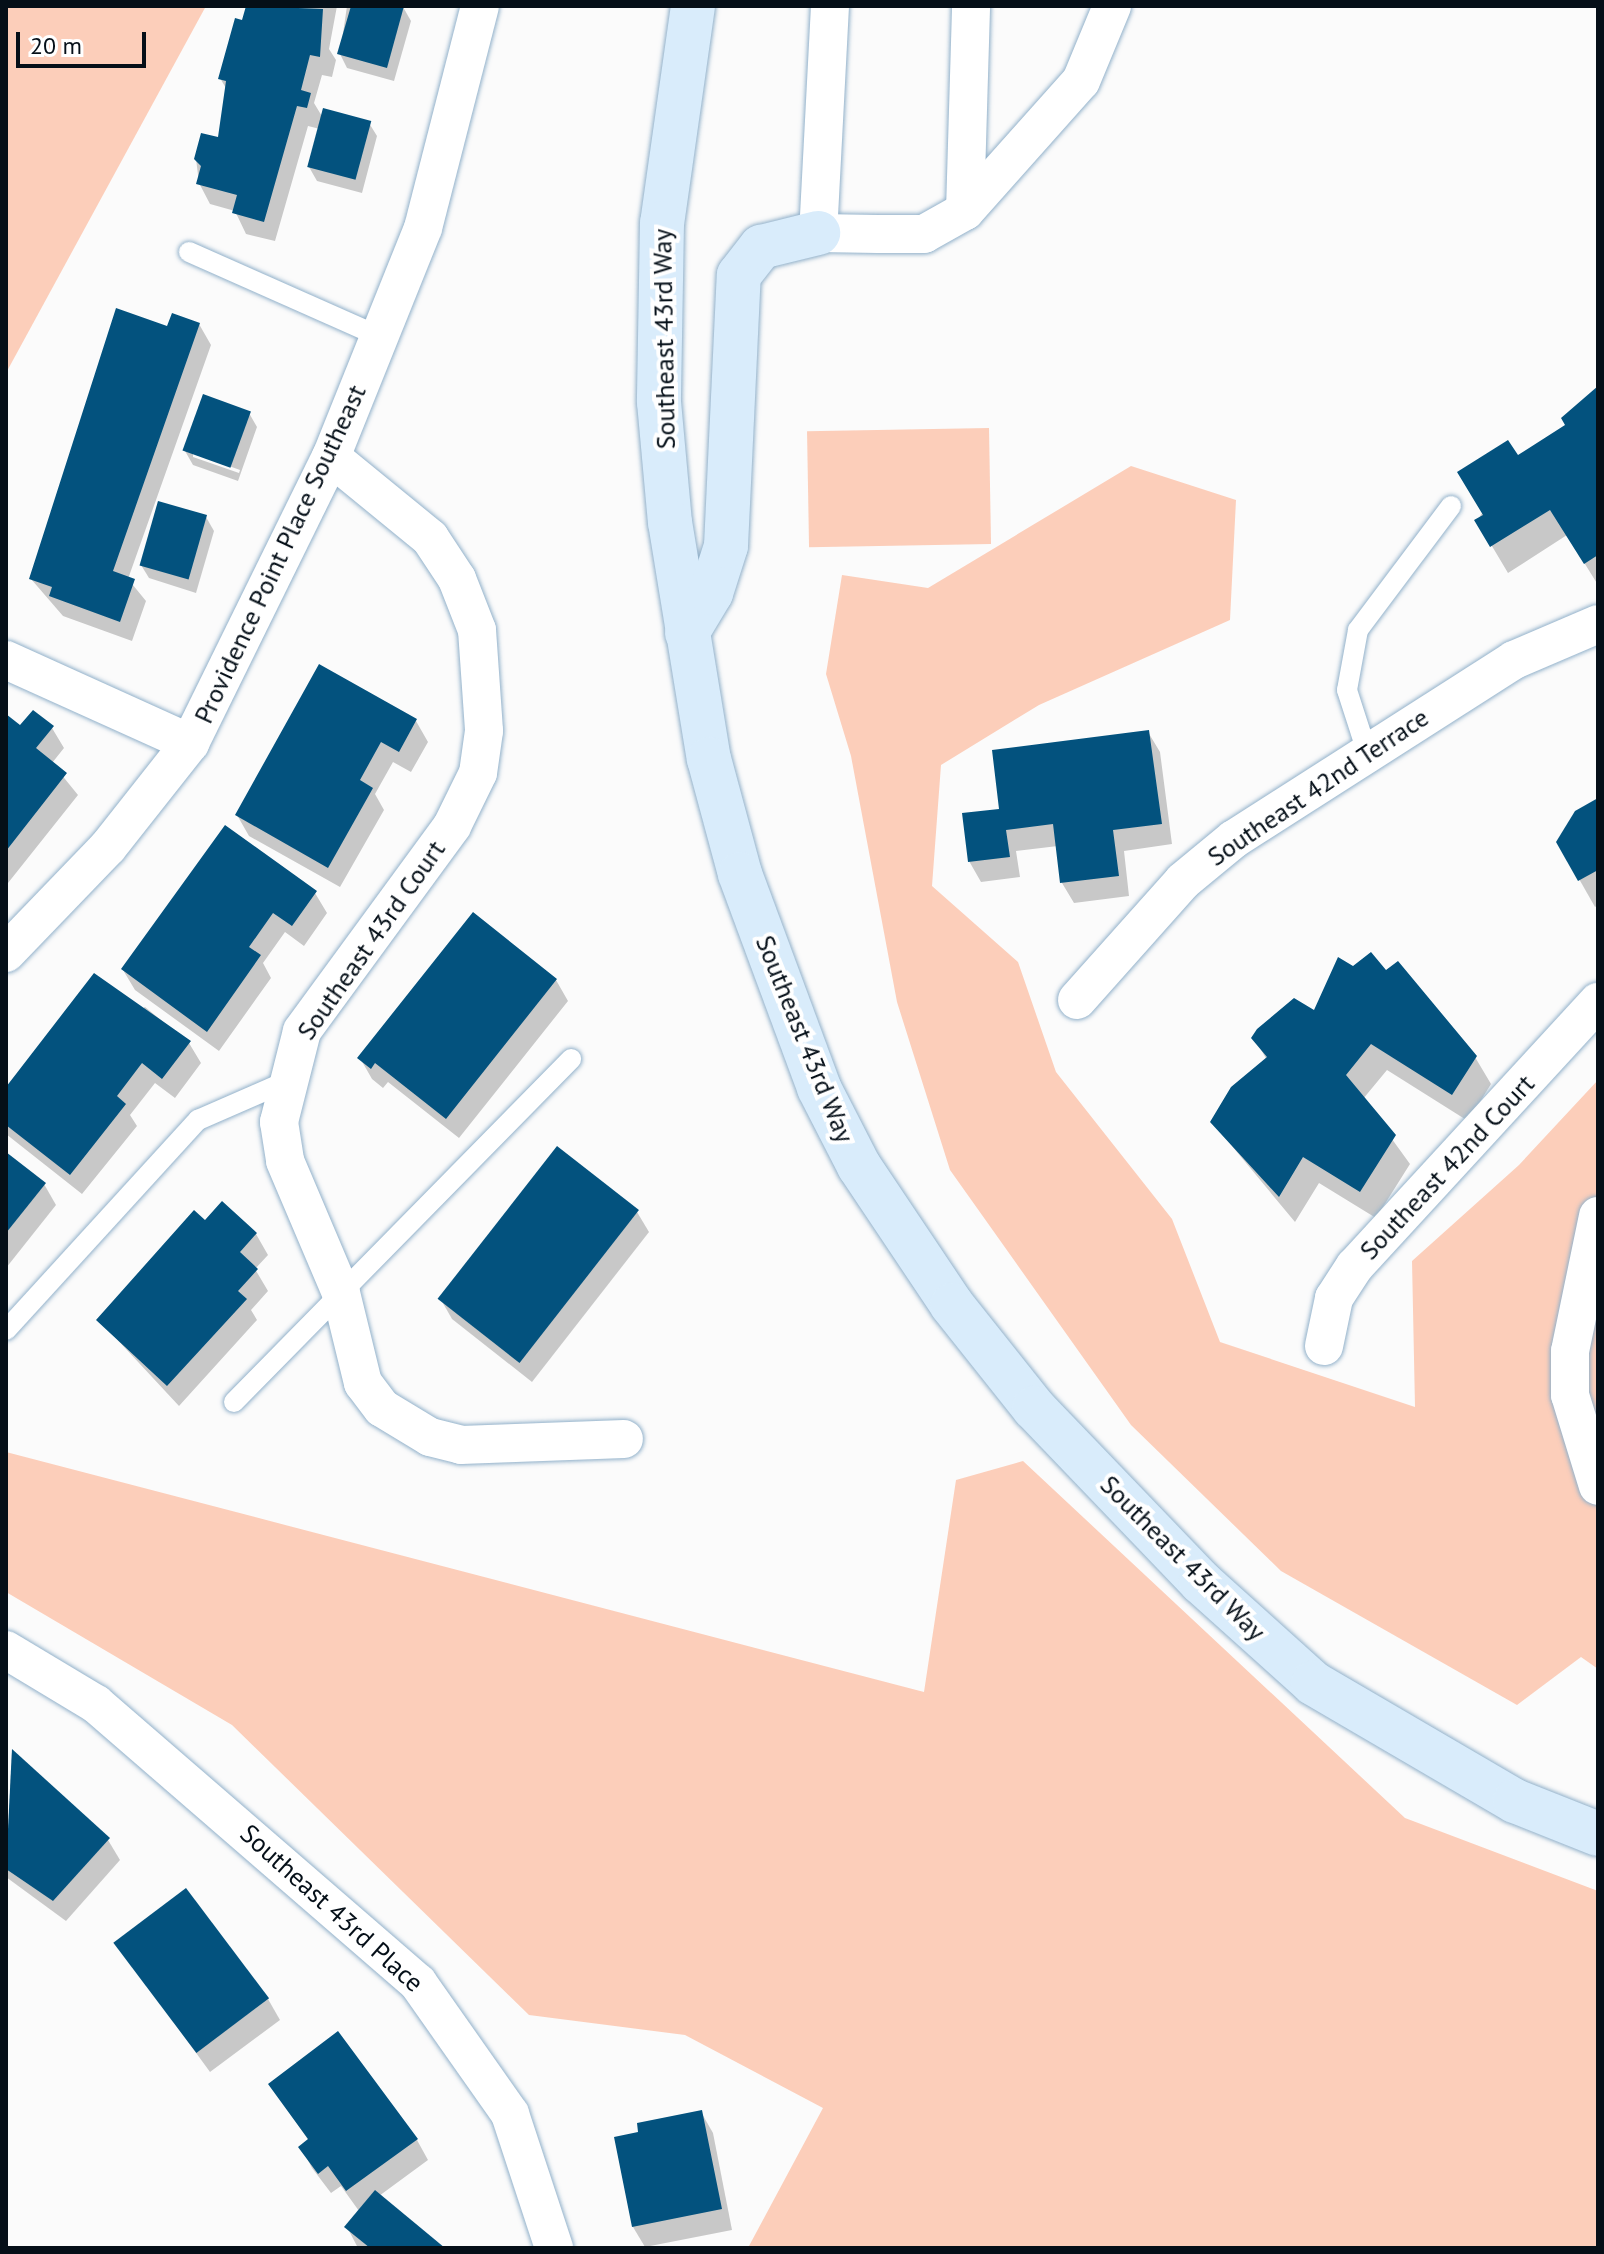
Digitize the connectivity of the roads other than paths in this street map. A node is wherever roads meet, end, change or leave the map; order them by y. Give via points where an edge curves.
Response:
1 (480, 6) edge
2 (693, 6) edge
3 (830, 6) edge
4 (971, 6) edge
5 (1112, 6) edge
6 (965, 211) junction
7 (818, 233) junction
8 (189, 252) dead end
9 (379, 336) junction
10 (331, 457) junction
11 (1451, 506) dead end
12 (1598, 624) edge
13 (687, 633) junction
14 (6, 660) edge
15 (190, 743) junction
16 (1366, 749) junction
17 (6, 953) edge
18 (1077, 1000) dead end
19 (1598, 1002) edge
20 (571, 1059) dead end
21 (285, 1082) junction
22 (1598, 1216) edge
23 (341, 1293) junction
24 (6, 1330) edge
25 (1324, 1346) dead end
26 (234, 1402) dead end
27 (624, 1439) dead end
28 (1598, 1486) edge
29 (6, 1650) edge
30 (1598, 1834) edge
31 (554, 2248) edge

1 - 9 street, Providence Point Place Southeast via 451,139
2 - 13 main road, Southeast 43rd Way via 662,223 659,402
3 - 7 street
4 - 6 street
5 - 6 street via 1081,81
6 - 7 street via 924,234
7 - 13 main road via 761,247 739,275 726,546 711,593
8 - 9 lane
9 - 10 street, Providence Point Place Southeast
10 - 15 street, Providence Point Place Southeast
10 - 21 street, Southeast 43rd Court via 430,538 457,579 477,630 484,731 478,773 460,813 302,1031
11 - 16 lane via 1358,630 1347,690
12 - 16 street, Southeast 42nd Terrace via 1514,660
13 - 30 main road, Southeast 43rd Way via 709,759 740,874 819,1088 859,1166 952,1305 1034,1408 1201,1582 1313,1683 1515,1801
14 - 15 street
15 - 17 street, Providence Point Place Southeast via 108,847
16 - 18 street, Southeast 42nd Terrace via 1183,881
19 - 25 street, Southeast 42nd Court via 1355,1266 1334,1298
20 - 23 lane
21 - 23 street, Southeast 43rd Court via 279,1122 285,1161
21 - 24 lane via 198,1120
22 - 28 street via 1570,1351 1570,1395
23 - 26 lane
23 - 27 street, Southeast 43rd Court via 363,1383 402,1423 461,1445
29 - 31 street, Southeast 43rd Place via 96,1704 418,1983 510,2114

